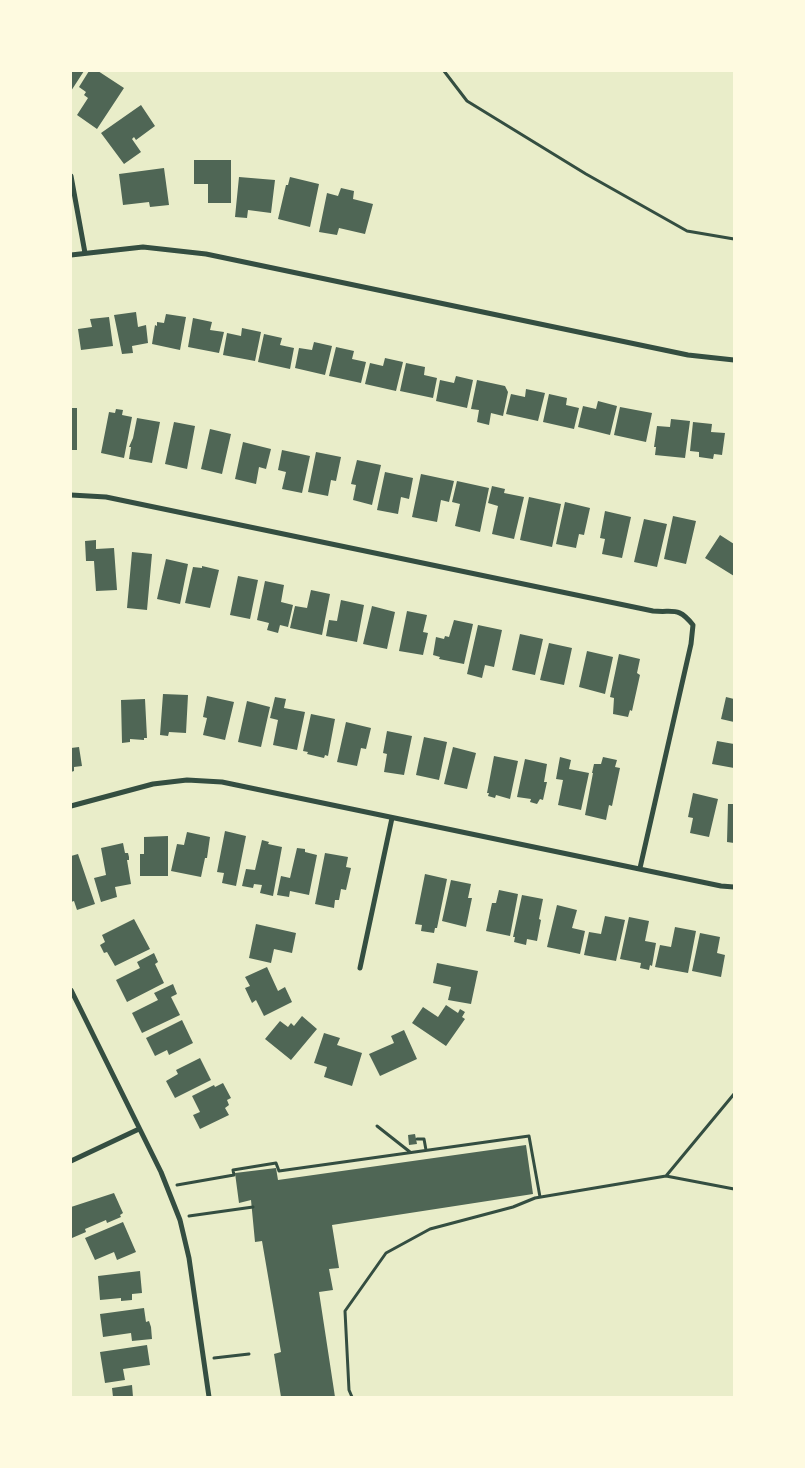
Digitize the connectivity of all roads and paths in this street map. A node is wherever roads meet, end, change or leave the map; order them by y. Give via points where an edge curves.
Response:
1 (444, 71) edge
2 (71, 176) edge
3 (734, 239) edge
4 (86, 253) junction
5 (71, 255) edge
6 (734, 360) edge
7 (71, 495) edge
8 (71, 806) edge
9 (392, 818) junction
10 (640, 868) junction
11 (734, 887) edge
12 (360, 968) dead end
13 (71, 990) edge
14 (734, 1094) edge
15 (377, 1126) dead end
16 (139, 1129) junction
17 (417, 1139) dead end
18 (426, 1150) junction
19 (410, 1152) junction
20 (71, 1161) edge
21 (666, 1176) junction
22 (167, 1187) junction
23 (734, 1190) edge
24 (540, 1197) junction
25 (253, 1207) dead end
26 (179, 1217) junction
27 (249, 1354) dead end
28 (203, 1359) junction
29 (209, 1397) edge
30 (352, 1397) edge

1 - 3 path via 467,101 586,174 687,231
2 - 4 street
4 - 5 street
4 - 6 street via 143,247 206,254 688,355
7 - 10 street via 106,497 652,610 676,610 693,626 692,638
8 - 9 street via 153,784 214,781
9 - 10 street
9 - 12 street
10 - 11 street
13 - 16 street
14 - 21 path
15 - 19 path
16 - 20 street
16 - 22 street
17 - 18 path via 424,1139
18 - 19 path
18 - 24 path via 529,1136
19 - 22 path via 279,1171 276,1163 233,1170 234,1175
21 - 23 path
21 - 24 path
22 - 26 street
24 - 30 path via 430,1229 386,1253 345,1311
25 - 26 path
26 - 28 street via 189,1258
27 - 28 path
28 - 29 street

